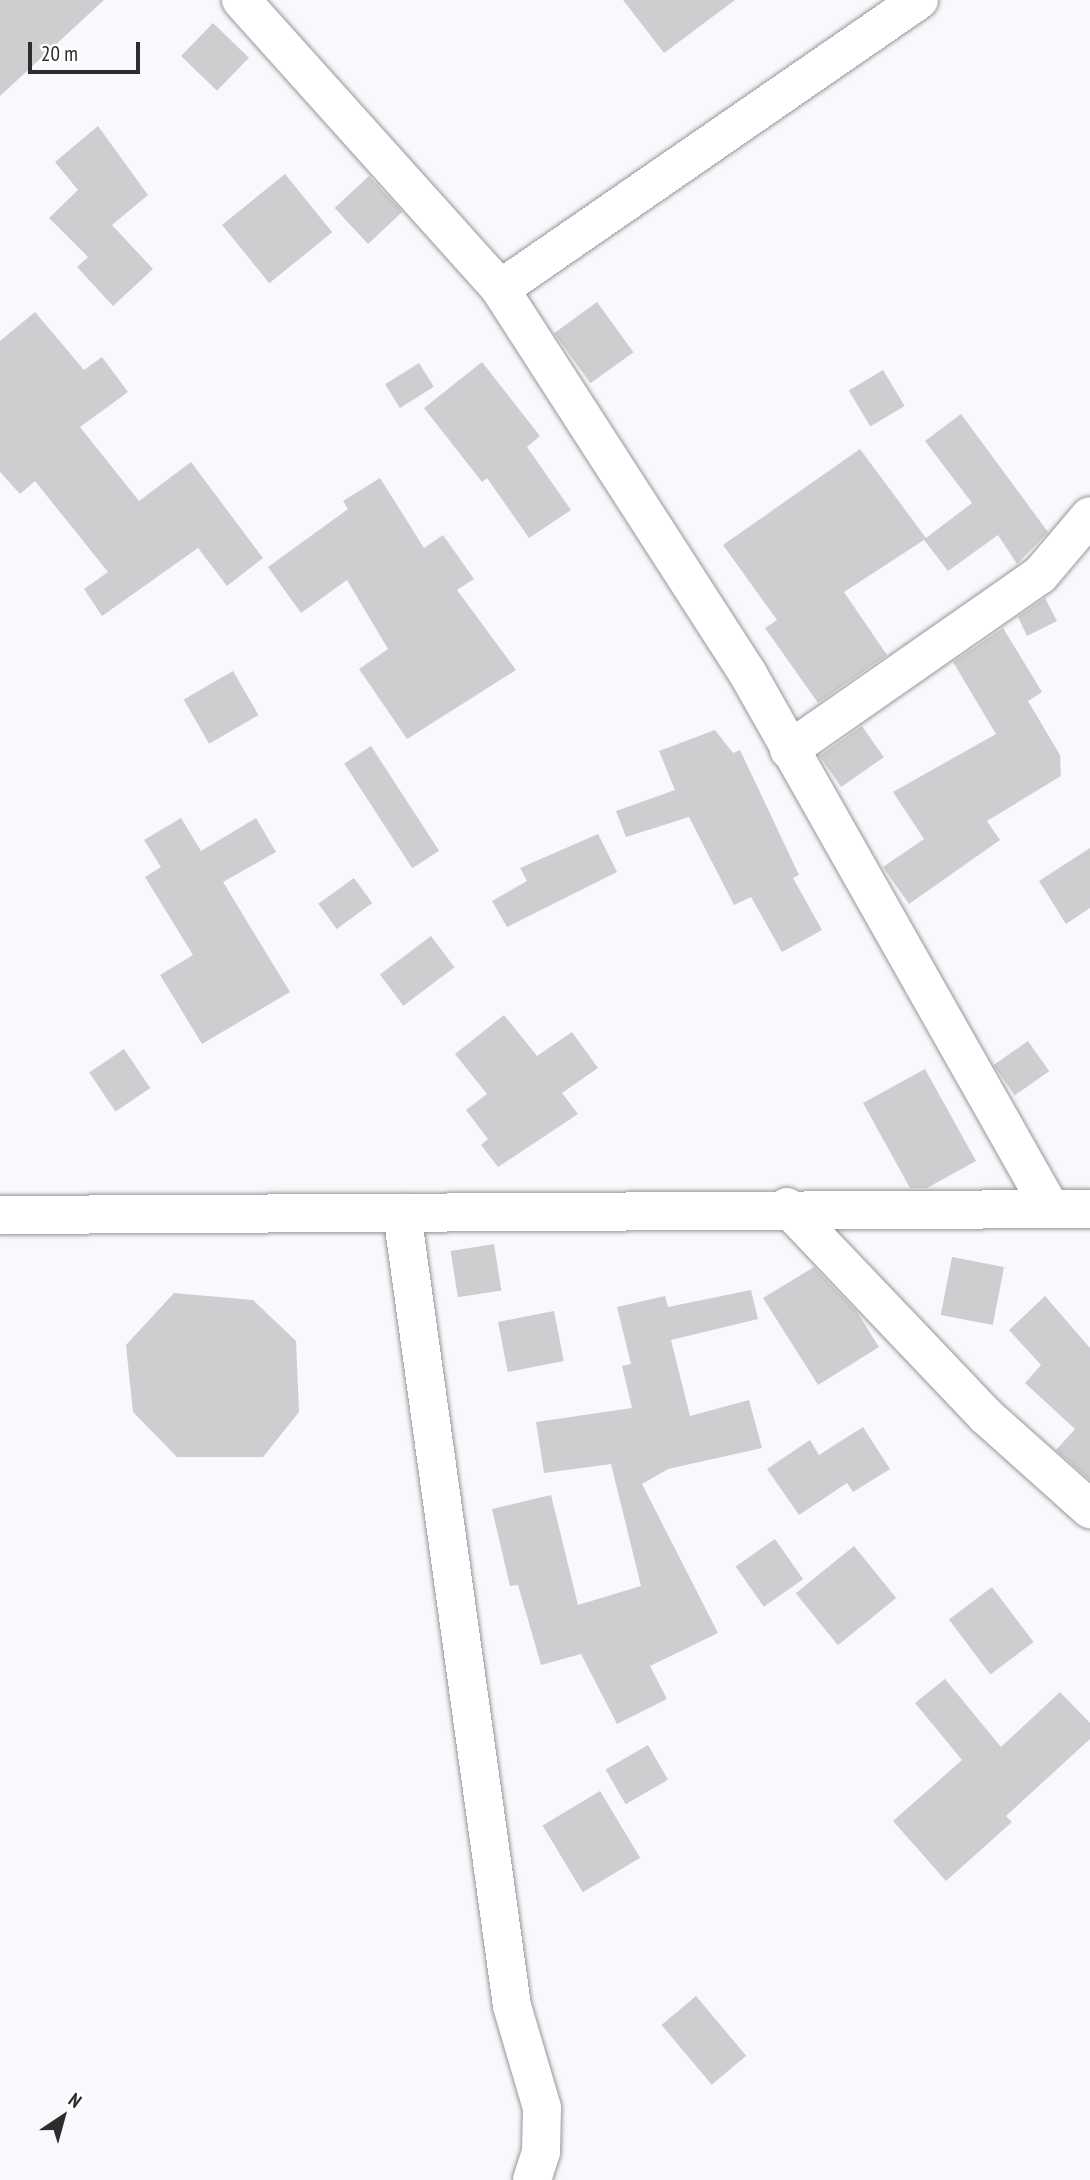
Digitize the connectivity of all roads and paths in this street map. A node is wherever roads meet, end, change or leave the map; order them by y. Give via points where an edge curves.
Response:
1 (241, 0) edge
2 (919, 0) edge
3 (500, 289) junction
4 (1090, 516) edge
5 (789, 750) junction
6 (1049, 1206) junction
7 (787, 1207) junction
8 (1090, 1209) edge
9 (402, 1213) junction
10 (0, 1214) edge
11 (1090, 1509) edge
12 (532, 2180) edge

1 - 3 street
2 - 3 street
3 - 5 street via 748,674
4 - 5 street via 1040,575
5 - 6 street
6 - 7 street
6 - 8 street
7 - 9 street
7 - 11 street via 986,1416
9 - 10 street
9 - 12 street via 512,2006 541,2108 541,2152

